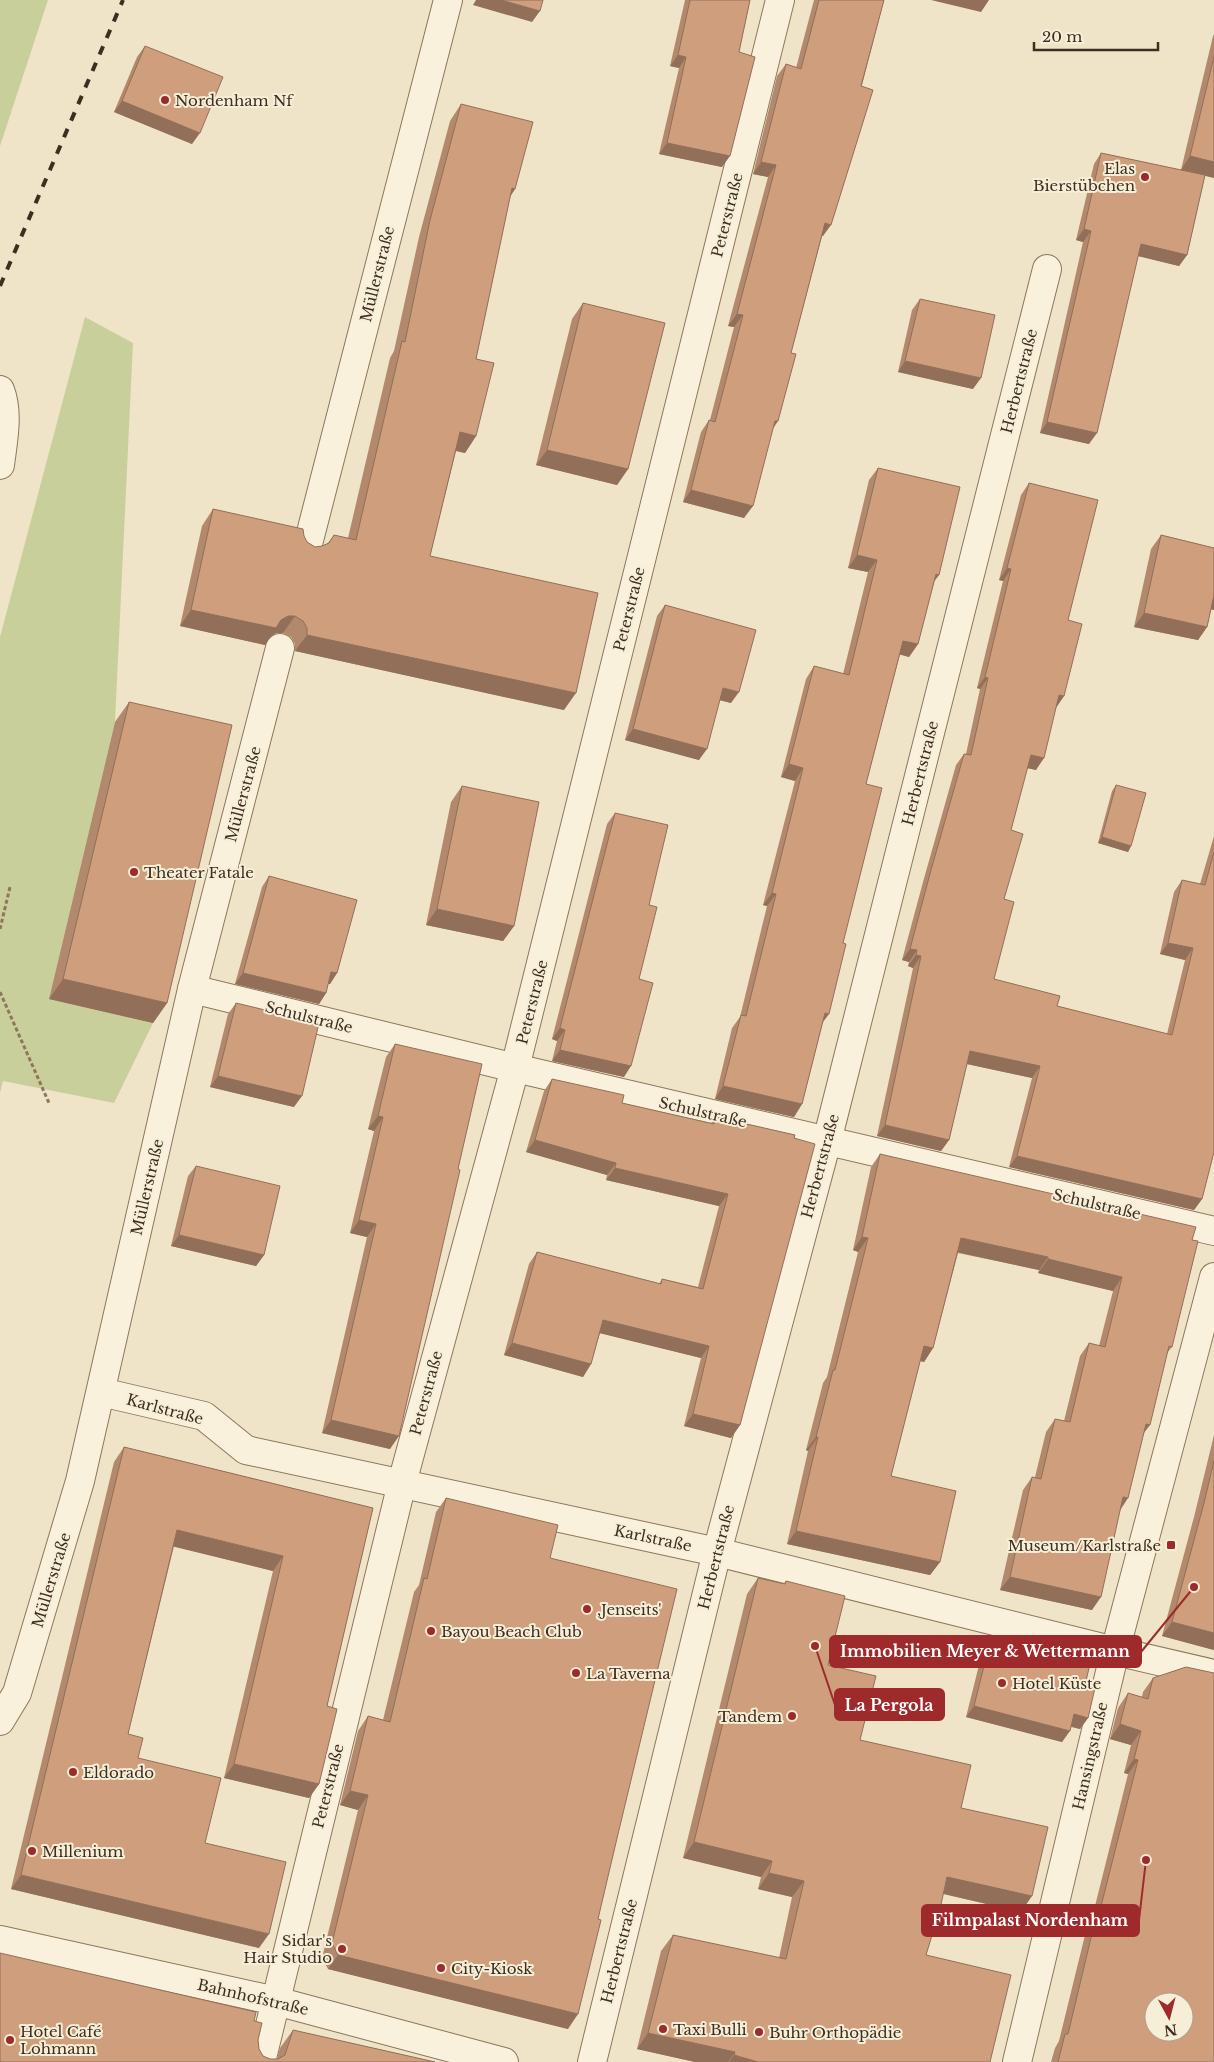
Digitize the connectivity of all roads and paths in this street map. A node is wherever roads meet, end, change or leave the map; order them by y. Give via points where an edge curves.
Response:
1 (448, 0) edge
2 (780, 0) edge
3 (1046, 270) dead end
4 (0, 390) edge
5 (0, 465) edge
6 (307, 548) edge
7 (280, 648) edge
8 (10, 887) dead end
9 (0, 929) edge
10 (192, 989) junction
11 (0, 992) edge
12 (515, 1068) junction
13 (49, 1103) dead end
14 (827, 1141) junction
15 (1214, 1231) edge
16 (1214, 1277) edge
17 (101, 1392) junction
18 (402, 1483) junction
19 (717, 1552) junction
20 (1115, 1651) junction
21 (1214, 1674) edge
22 (0, 1721) edge
23 (0, 1940) edge
24 (276, 2001) junction
25 (261, 2062) edge
26 (504, 2062) edge
27 (592, 2062) edge
28 (1017, 2062) edge

1 - 6 street, Müllerstraße
2 - 12 street, Peterstraße
3 - 14 street, Herbertstraße
4 - 5 street via 4,400
7 - 10 street, Müllerstraße
8 - 9 path
10 - 12 street, Schulstraße
10 - 17 street, Müllerstraße
11 - 13 path
12 - 14 street, Schulstraße
12 - 18 street, Peterstraße
14 - 15 street, Schulstraße
14 - 19 street, Herbertstraße
16 - 20 street, Hansingstraße
17 - 18 street, Karlstraße via 204,1416 246,1450
17 - 22 street, Müllerstraße via 80,1481 17,1693
18 - 19 street, Karlstraße
18 - 24 street, Peterstraße
19 - 20 street, Karlstraße
19 - 27 street, Herbertstraße
20 - 21 street, Karlstraße
20 - 28 street, Hansingstraße
23 - 24 street, Bahnhofstraße
24 - 25 street, Peterstraße
24 - 26 street, Bahnhofstraße

